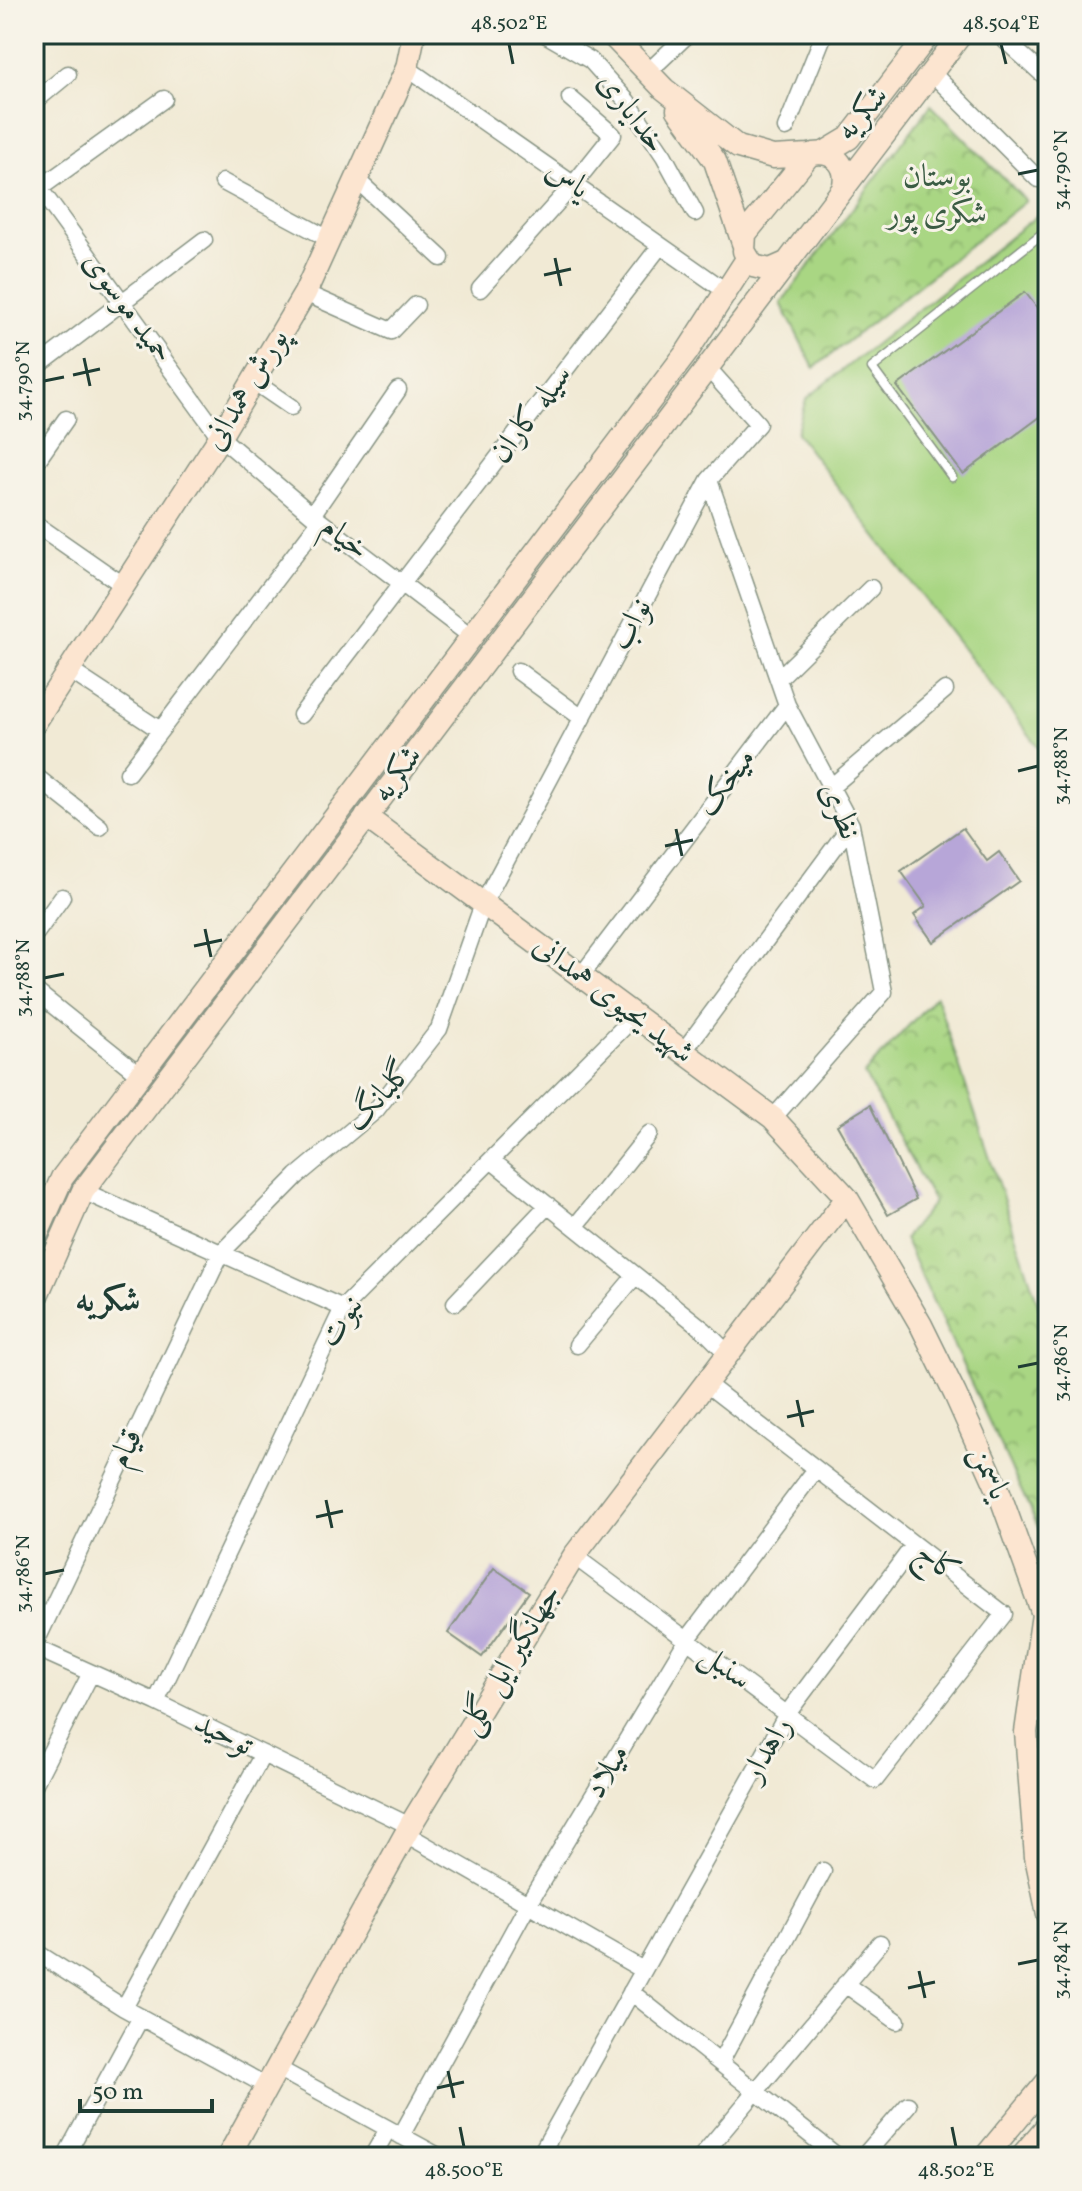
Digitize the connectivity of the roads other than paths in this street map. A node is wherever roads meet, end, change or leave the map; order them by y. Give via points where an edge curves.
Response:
1 (414, 34) edge
2 (545, 34) edge
3 (611, 34) edge
4 (688, 34) edge
5 (824, 34) edge
6 (929, 34) edge
7 (961, 34) edge
8 (998, 34) edge
9 (407, 68) junction
10 (932, 73) junction
11 (68, 74) dead end
12 (646, 74) junction
13 (1048, 79) edge
14 (664, 89) junction
15 (570, 98) dead end
16 (164, 99) dead end
17 (34, 102) edge
18 (786, 128) dead end
19 (816, 154) junction
20 (1038, 179) dead end
21 (357, 180) junction
22 (223, 182) dead end
23 (37, 184) edge
24 (573, 185) junction
25 (843, 189) junction
26 (695, 213) dead end
27 (1048, 229) edge
28 (329, 239) junction
29 (204, 240) dead end
30 (660, 246) junction
31 (745, 251) junction
32 (441, 258) dead end
33 (786, 263) junction
34 (480, 289) dead end
35 (727, 292) junction
36 (305, 293) junction
37 (123, 302) junction
38 (416, 305) dead end
39 (707, 367) junction
40 (34, 369) edge
41 (253, 381) junction
42 (398, 390) dead end
43 (291, 407) dead end
44 (66, 419) dead end
45 (220, 437) junction
46 (34, 465) edge
47 (952, 477) dead end
48 (709, 480) junction
49 (316, 518) junction
50 (34, 523) edge
51 (123, 585) junction
52 (403, 585) junction
53 (871, 588) dead end
54 (472, 637) junction
55 (69, 670) junction
56 (518, 671) dead end
57 (778, 679) junction
58 (945, 690) dead end
59 (787, 705) junction
60 (301, 715) dead end
61 (582, 718) junction
62 (34, 724) edge
63 (160, 730) junction
64 (128, 773) dead end
65 (34, 775) edge
66 (831, 787) junction
67 (366, 817) junction
68 (851, 825) junction
69 (100, 827) dead end
70 (62, 897) dead end
71 (483, 904) junction
72 (34, 936) edge
73 (581, 976) junction
74 (34, 990) edge
75 (635, 1016) junction
76 (683, 1052) junction
77 (140, 1075) junction
78 (773, 1118) junction
79 (649, 1134) dead end
80 (491, 1160) junction
81 (83, 1191) junction
82 (847, 1198) junction
83 (548, 1205) junction
84 (575, 1227) junction
85 (34, 1241) edge
86 (221, 1253) junction
87 (635, 1276) junction
88 (34, 1302) edge
89 (455, 1303) dead end
90 (343, 1308) junction
91 (577, 1345) dead end
92 (728, 1354) junction
93 (705, 1383) junction
94 (816, 1469) junction
95 (914, 1545) junction
96 (574, 1556) junction
97 (687, 1640) junction
98 (34, 1646) edge
99 (91, 1673) junction
100 (156, 1702) junction
101 (787, 1714) junction
102 (1038, 1715) edge
103 (263, 1754) junction
104 (875, 1780) joint
105 (34, 1785) edge
106 (1039, 1786) edge
107 (408, 1830) junction
108 (1042, 1854) edge
109 (823, 1871) dead end
110 (528, 1904) junction
111 (1048, 1914) edge
112 (880, 1943) dead end
113 (34, 1951) edge
114 (643, 1970) junction
115 (845, 1984) junction
116 (631, 1992) junction
117 (124, 2008) junction
118 (141, 2017) junction
119 (897, 2021) dead end
120 (720, 2063) junction
121 (272, 2077) junction
122 (1048, 2081) edge
123 (756, 2091) junction
124 (908, 2105) dead end
125 (1048, 2125) edge
126 (394, 2132) junction
127 (65, 2157) edge
128 (228, 2157) edge
129 (372, 2157) edge
130 (440, 2157) edge
131 (539, 2157) edge
132 (701, 2157) edge
133 (838, 2157) edge
134 (863, 2157) edge
135 (985, 2157) edge
136 (1021, 2157) edge

1 - 9 main road, پورش همدانی
2 - 26 street, خدایاری via 590,60 627,101
3 - 12 main road
4 - 12 street
5 - 18 street
6 - 19 main road, شکریه via 849,138
7 - 10 main road, شکریه
8 - 13 street
9 - 21 main road, پورش همدانی
9 - 24 street, یاس
10 - 20 street
10 - 25 main road, شکریه
11 - 17 street
12 - 14 main road
14 - 19 main road, خدایاری via 738,147 773,157
14 - 31 main road, خدایاری via 715,161
15 - 24 street via 613,135
16 - 23 street
19 - 25 main road via 843,166
19 - 31 main road, شکریه via 745,234
21 - 28 main road, پورش همدانی
21 - 32 street
22 - 28 street
23 - 37 street, حمید موسوی
24 - 30 street, یاس
24 - 34 street
25 - 33 main road, شکریه
27 - 47 lane via 872,368
28 - 36 main road, پورش همدانی
29 - 37 street
30 - 35 street, یاس
30 - 52 street, سیله کاران
31 - 33 main road via 753,266 770,270
31 - 35 main road, شکریه
33 - 39 main road, شکریه
35 - 54 main road, شکریه
36 - 38 street via 391,331
36 - 41 main road, پورش همدانی
37 - 40 street
37 - 45 street, حمید موسوی
39 - 48 street, نواب via 758,424
39 - 67 main road, شکریه
41 - 43 street
41 - 45 main road, پورش همدانی
42 - 49 street
44 - 46 street
45 - 49 street, خیام
45 - 51 main road, پورش همدانی
48 - 57 street, نظری
48 - 61 street, نواب
49 - 52 street, خیام
49 - 63 street
50 - 51 street
51 - 55 main road, پورش همدانی
52 - 54 street, خیام
52 - 60 street, سیله کاران
53 - 57 street
54 - 77 main road, شکریه
55 - 62 main road, پورش همدانی
55 - 63 street
56 - 61 street
57 - 59 street, نظری
58 - 66 street
59 - 66 street, نظری
59 - 73 street, میخک
61 - 71 street, نواب
63 - 64 street
65 - 69 street
66 - 68 street, نظری
67 - 71 main road, شهید یحیوی همدانی
67 - 81 main road, شکریه
68 - 76 street
68 - 78 street, نظری via 884,992
70 - 72 street
71 - 73 main road, شهید یحیوی همدانی
71 - 86 street, گلبانگ via 439,1029 376,1110 297,1176
73 - 75 main road, شهید یحیوی همدانی
74 - 77 street
75 - 76 main road, شهید یحیوی همدانی
75 - 80 street, نبوت
76 - 78 main road, شهید یحیوی همدانی
77 - 85 main road, شکریه via 62,1178
78 - 82 main road, شهید یحیوی همدانی
79 - 84 street
80 - 83 street
80 - 90 street, نبوت
81 - 86 street
81 - 88 main road, شکریه
82 - 92 main road, جهانگیر ایل گلی
82 - 102 main road, یاسمن via 921,1325 999,1492 1043,1614
83 - 84 street
83 - 89 street
84 - 87 street
86 - 90 street
86 - 98 street, قیام
87 - 91 street
87 - 92 street
90 - 100 street, نبوت
92 - 93 main road, جهانگیر ایل گلی
93 - 94 street, کاج
93 - 96 main road, جهانگیر ایل گلی
94 - 95 street, کاج
94 - 97 street, میلاد
95 - 101 street, راهدار
95 - 104 street, کاج via 1004,1614
96 - 97 street, سنبل
96 - 107 main road, جهانگیر ایل گلی
97 - 101 street, سنبل
97 - 110 street, میلاد
98 - 99 street, توحید
99 - 100 street, توحید
99 - 105 street
100 - 103 street, توحید
101 - 104 street, سنبل
101 - 114 street, راهدار
102 - 106 main road, یاسمن via 1026,1732
103 - 107 street, توحید
103 - 117 street
106 - 108 main road, یاسمن
107 - 110 street, توحید
107 - 121 main road, جهانگیر ایل گلی
108 - 111 main road, یاسمن
109 - 120 street
110 - 114 street, توحید
110 - 126 street, میلاد
112 - 115 street
113 - 117 street
114 - 116 street, راهدار
115 - 119 street
115 - 123 street
116 - 120 street
116 - 131 street, راهدار
117 - 118 street
118 - 121 street
118 - 127 street
120 - 123 street
121 - 126 street
121 - 128 main road, جهانگیر ایل گلی
122 - 135 main road
123 - 132 street
123 - 133 street
124 - 134 street
125 - 136 main road
126 - 129 street, میلاد
126 - 130 street

